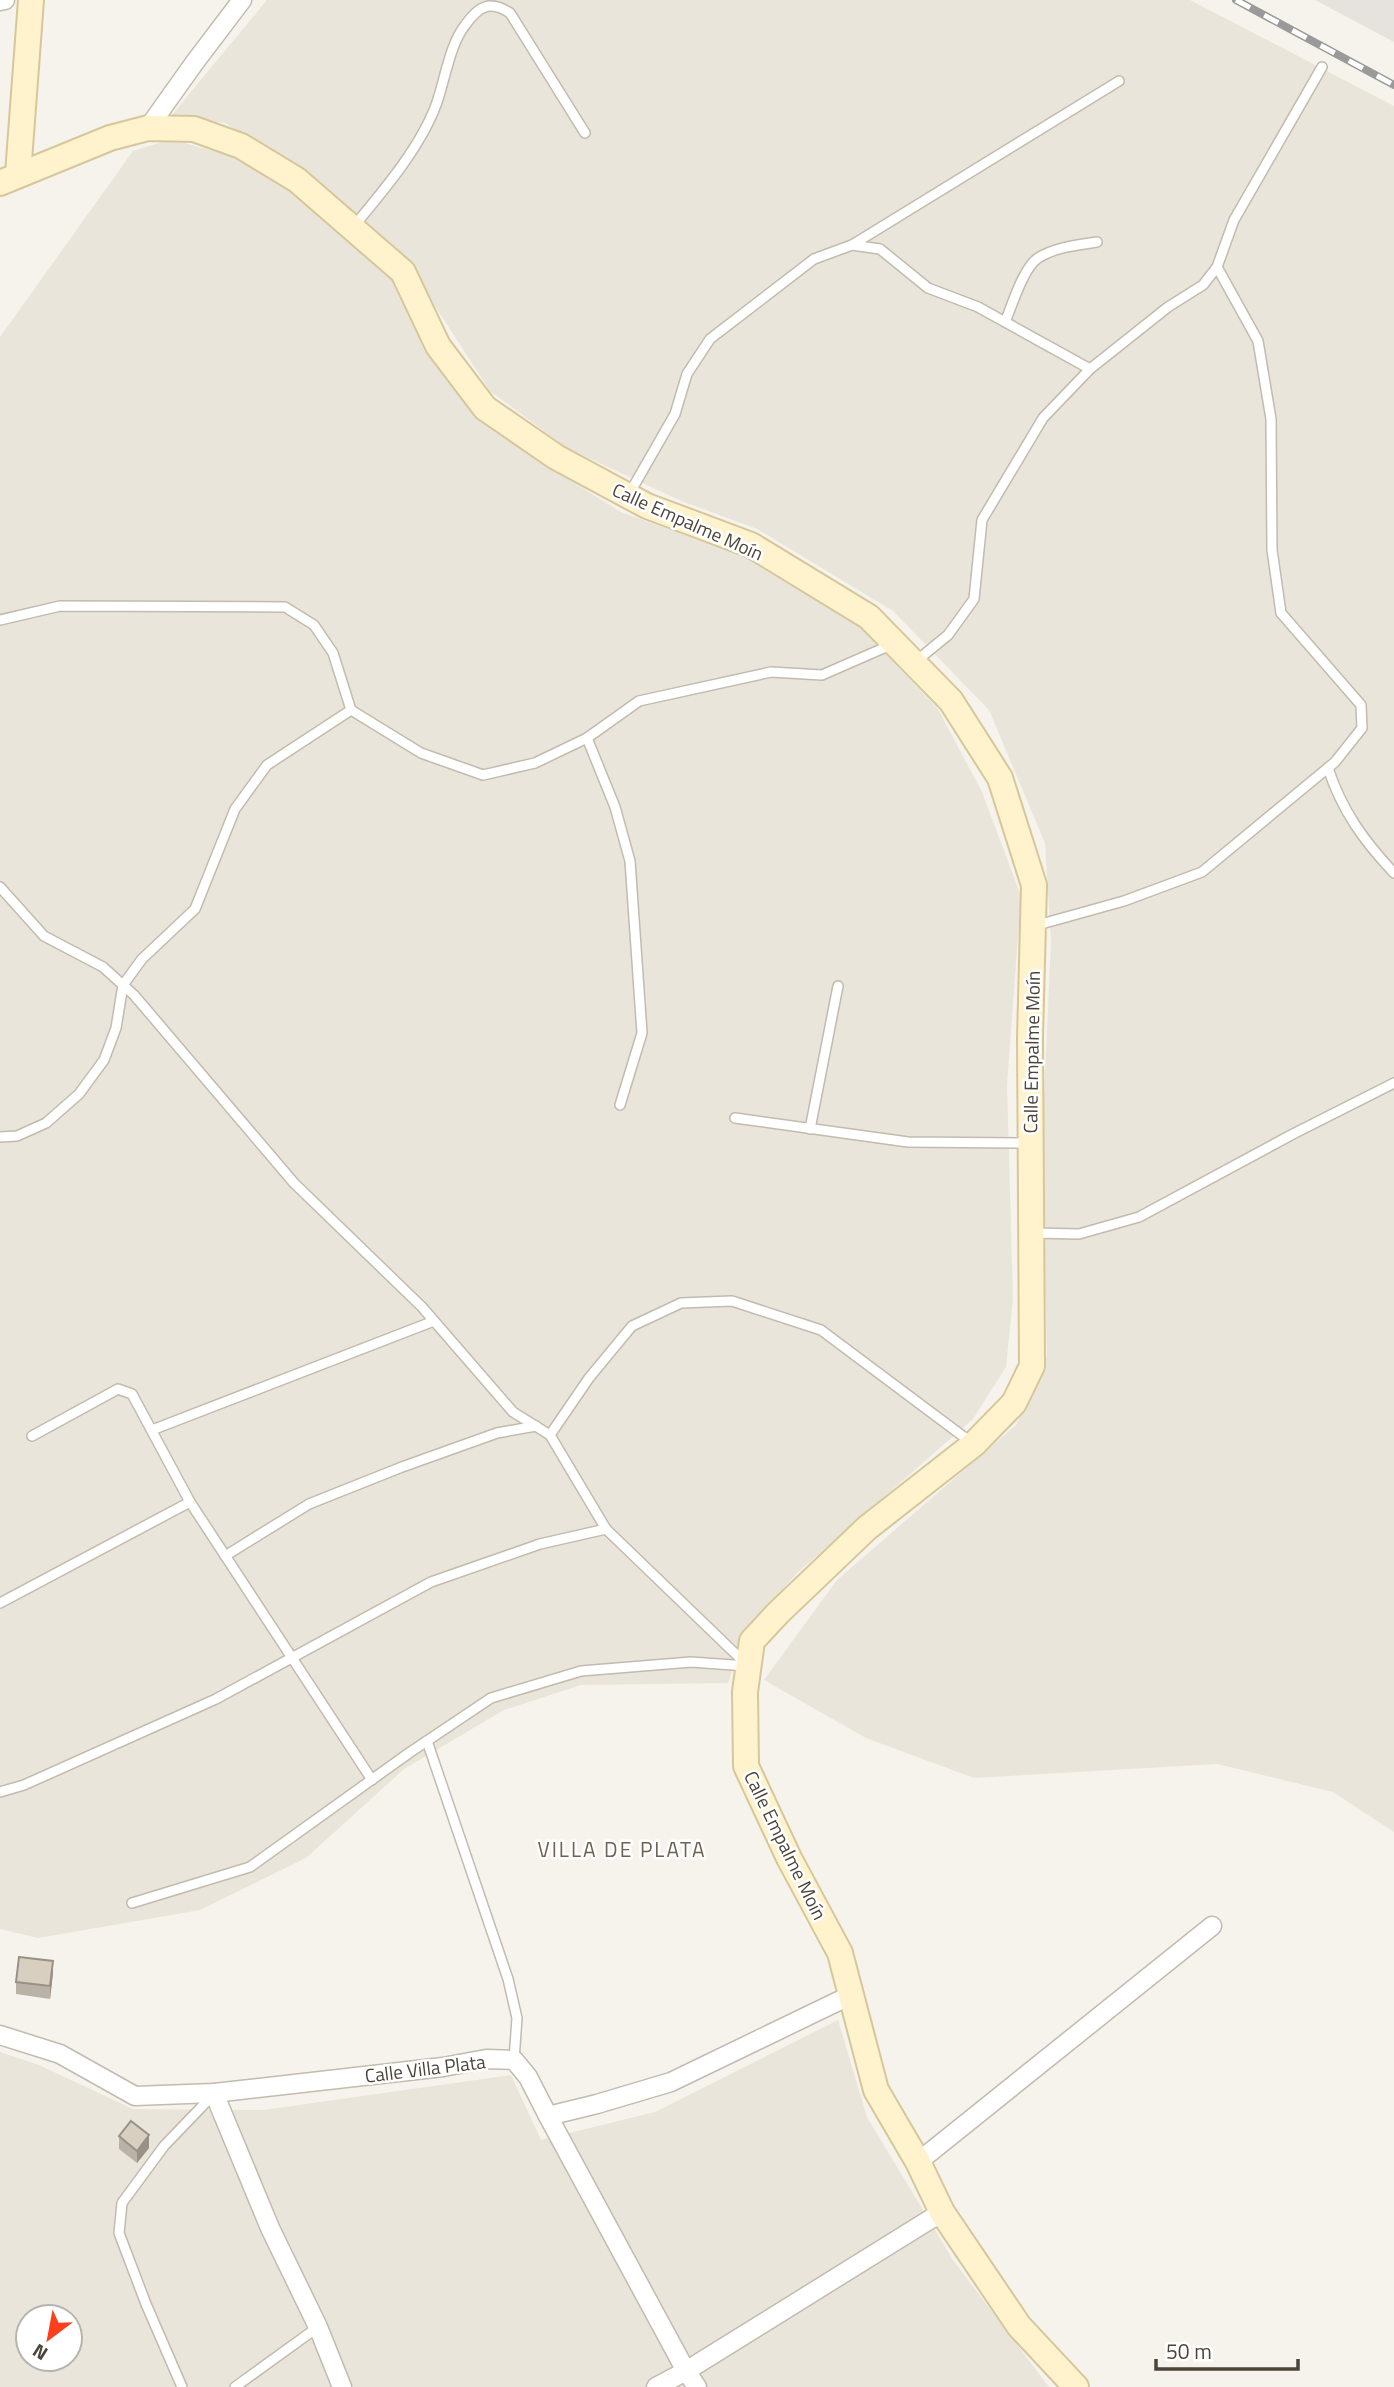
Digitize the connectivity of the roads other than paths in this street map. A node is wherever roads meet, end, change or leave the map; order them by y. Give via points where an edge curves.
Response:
1 (31, 0) edge
2 (242, 0) edge
3 (1322, 67) dead end
4 (1119, 81) dead end
5 (148, 128) junction
6 (585, 133) dead end
7 (9, 178) edge
8 (353, 228) junction
9 (1097, 242) dead end
10 (852, 245) junction
11 (1217, 267) junction
12 (1006, 322) junction
13 (1090, 369) junction
14 (628, 496) junction
15 (0, 620) edge
16 (895, 643) junction
17 (914, 663) junction
18 (351, 710) junction
19 (587, 738) junction
20 (1328, 768) junction
21 (1394, 873) edge
22 (0, 887) edge
23 (1033, 926) junction
24 (123, 985) junction
25 (838, 986) dead end
26 (1394, 1083) edge
27 (620, 1105) dead end
28 (735, 1118) dead end
29 (810, 1129) junction
30 (0, 1137) edge
31 (1030, 1143) junction
32 (1031, 1233) junction
33 (434, 1321) junction
34 (536, 1426) junction
35 (152, 1430) junction
36 (550, 1435) junction
37 (32, 1436) dead end
38 (974, 1444) junction
39 (190, 1502) junction
40 (606, 1529) junction
41 (225, 1556) junction
42 (0, 1603) edge
43 (291, 1657) junction
44 (748, 1666) junction
45 (427, 1741) junction
46 (372, 1780) junction
47 (0, 1792) edge
48 (132, 1903) dead end
49 (1212, 1926) dead end
50 (851, 1995) junction
51 (0, 2035) edge
52 (514, 2060) junction
53 (214, 2093) junction
54 (548, 2116) junction
55 (918, 2162) junction
56 (942, 2212) junction
57 (318, 2327) junction
58 (686, 2371) junction
59 (182, 2387) edge
60 (234, 2387) edge
61 (342, 2387) edge
62 (656, 2387) edge
63 (697, 2387) edge
64 (1076, 2387) edge

1 - 7 street
2 - 5 street
3 - 11 lane via 1234,220
4 - 10 lane
5 - 7 street, Calle Empalme Moín
5 - 8 street, Calle Empalme Moín via 194,129 241,146 297,180
6 - 8 lane via 510,13 498,5 484,6 464,25 436,107 420,138
8 - 14 street, Calle Empalme Moín via 403,272 438,346 485,408 556,457
9 - 12 lane via 1061,248 1036,259
10 - 12 lane via 880,249 928,288
10 - 14 lane via 814,259 710,339 687,374 675,414
11 - 13 lane via 1203,285
11 - 20 lane via 1258,341 1271,419 1272,550 1282,612 1361,705 1362,729
12 - 13 lane
13 - 17 lane via 1042,418 982,520 974,598 948,635
14 - 16 street, Calle Empalme Moín via 751,545 869,617
15 - 18 lane via 60,606 285,607 313,625 333,653
16 - 17 street, Calle Empalme Moín
16 - 19 lane via 822,675 771,672 639,701
17 - 23 street, Calle Empalme Moín via 951,701 1000,778 1034,885
18 - 19 lane via 421,753 484,775 535,763
18 - 24 lane via 267,765 235,809 195,909 142,959
19 - 27 lane via 615,807 630,861 642,1033
20 - 21 lane via 1337,798 1371,849
20 - 23 lane via 1202,872 1125,901
22 - 24 lane via 44,936 103,967
23 - 31 street, Calle Empalme Moín
24 - 30 lane via 116,1028 104,1060 79,1094 46,1124 17,1136
24 - 33 lane via 294,1183
25 - 29 lane
26 - 32 lane via 1139,1217 1079,1234
28 - 29 lane
29 - 31 lane via 908,1142
31 - 32 street, Calle Empalme Moín
32 - 38 street, Calle Empalme Moín via 1032,1366 1014,1403
33 - 34 lane via 513,1412
33 - 35 lane
34 - 36 lane
34 - 41 lane via 497,1433 309,1504
35 - 37 lane via 132,1394 118,1389
35 - 39 lane
36 - 38 lane via 632,1326 681,1303 732,1301 821,1330
36 - 40 lane
38 - 44 street, Calle Empalme Moín via 867,1528 778,1613 752,1641
39 - 41 lane
39 - 42 lane
40 - 43 lane via 540,1544 431,1582
40 - 44 lane
41 - 43 lane
43 - 46 lane
43 - 47 lane via 216,1699
44 - 45 lane via 691,1662 581,1671 491,1698
44 - 50 street, Calle Empalme Moín via 746,1766 840,1953
45 - 46 lane
45 - 52 lane via 508,1979 517,2018
46 - 48 lane via 250,1867
49 - 55 street
50 - 54 street via 671,2082
50 - 55 street, Calle Empalme Moín via 876,2090
51 - 53 street, Calle Villa Plata via 60,2054 135,2096
52 - 53 street, Calle Villa Plata via 485,2059
52 - 54 street, Calle Villa Plata
53 - 57 street via 270,2228
53 - 59 lane via 164,2146 122,2203 120,2233
54 - 58 street, Calle Villa Plata
55 - 56 street, Calle Empalme Moín
56 - 58 street
56 - 64 street, Calle Empalme Moín via 1019,2326
57 - 60 lane
57 - 61 street
58 - 62 street
58 - 63 street, Calle Villa Plata

